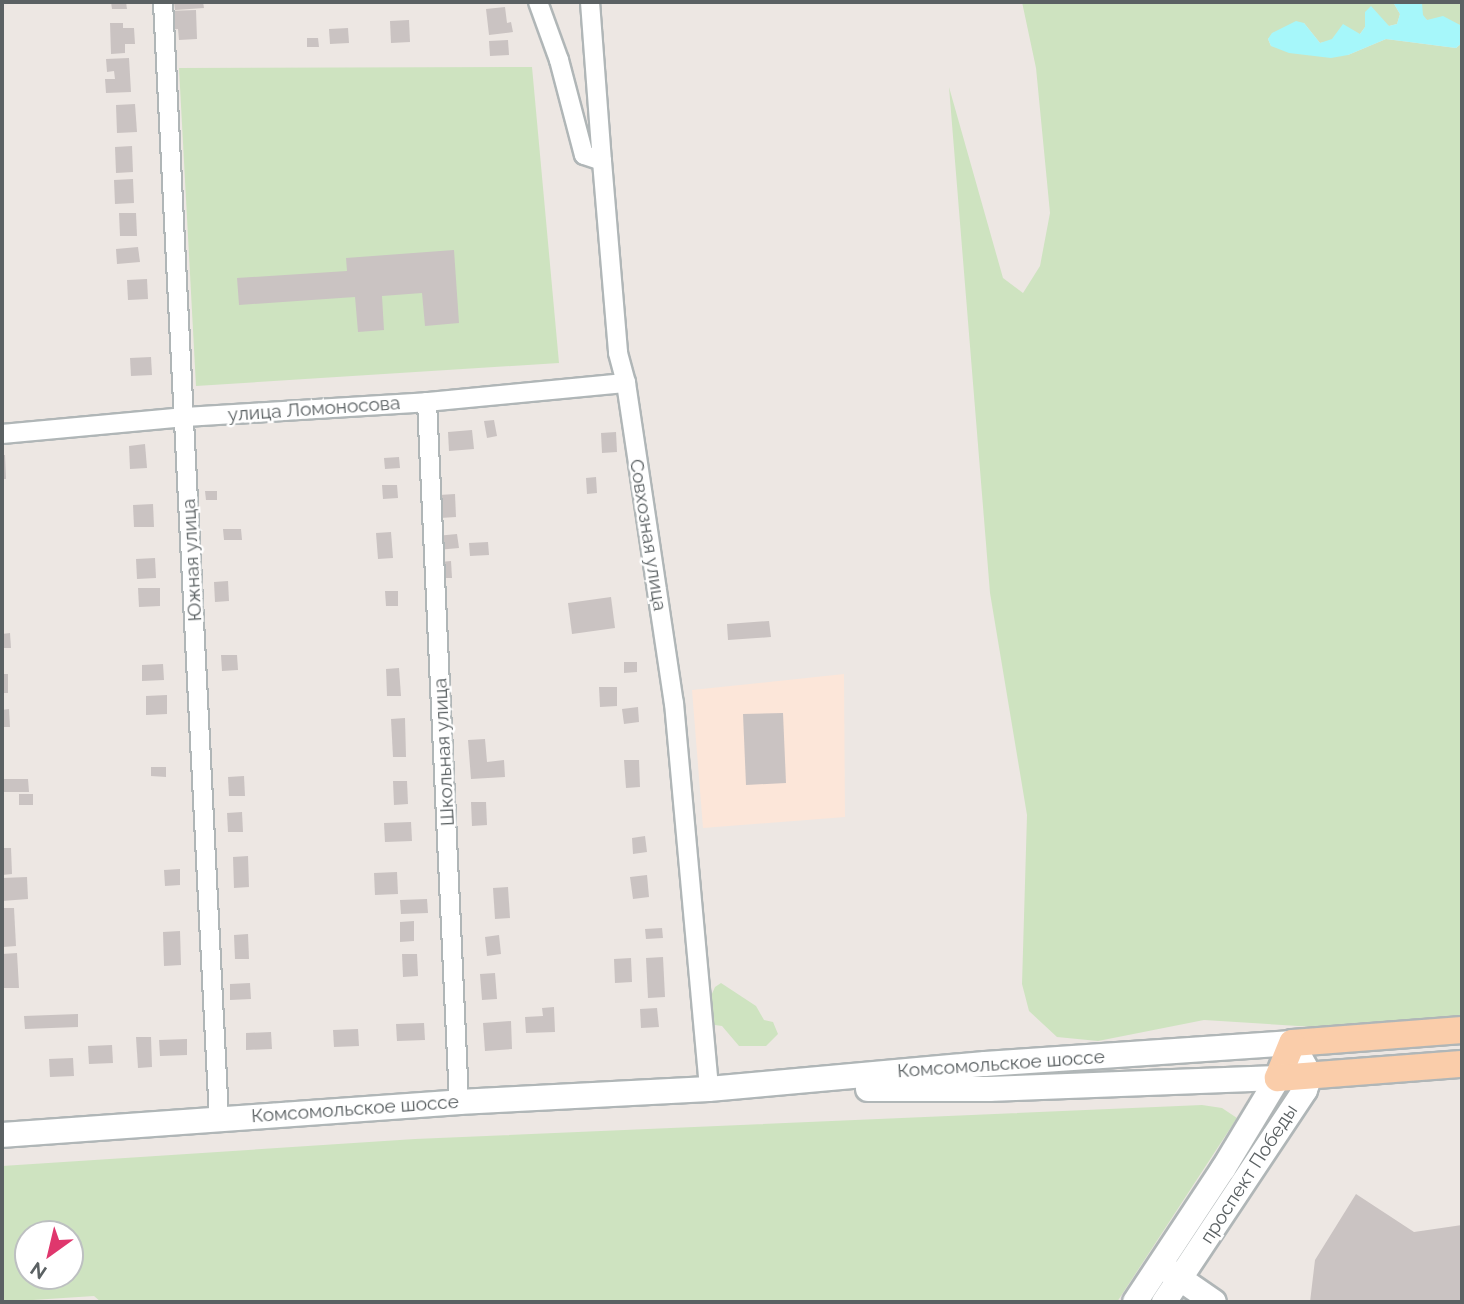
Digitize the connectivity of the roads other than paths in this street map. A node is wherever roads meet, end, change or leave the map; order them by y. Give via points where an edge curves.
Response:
1 (163, 2) edge
2 (538, 2) edge
3 (590, 2) edge
4 (602, 161) junction
5 (625, 383) junction
6 (427, 402) junction
7 (184, 417) junction
8 (2, 434) edge
9 (1462, 1030) edge
10 (1293, 1043) junction
11 (985, 1064) junction
12 (1462, 1064) edge
13 (1310, 1076) junction
14 (1278, 1078) junction
15 (709, 1089) junction
16 (989, 1089) junction
17 (459, 1102) junction
18 (219, 1118) junction
19 (2, 1135) edge
20 (1170, 1272) junction
21 (1135, 1302) edge
22 (1164, 1302) edge
23 (1214, 1302) edge

1 - 7 street, Южная улица
2 - 4 street via 584,155
3 - 4 street, Совхозная улица
4 - 5 street, Совхозная улица via 618,353
5 - 6 street, улица Ломоносова
5 - 15 street, Совхозная улица via 674,703
6 - 7 street, улица Ломоносова
6 - 17 street, Школьная улица
7 - 8 street, улица Ломоносова
7 - 18 street, Южная улица
9 - 10 main road, Комсомольское шоссе
10 - 11 main road, Комсомольское шоссе
10 - 13 main road
10 - 14 main road
11 - 15 main road, Комсомольское шоссе
11 - 16 main road
12 - 13 main road, Комсомольское шоссе
13 - 14 main road, Комсомольское шоссе
13 - 20 main road, проспект Победы via 1299,1100
14 - 16 main road, Комсомольское шоссе
14 - 20 main road, проспект Победы via 1223,1169
15 - 16 main road, Комсомольское шоссе
15 - 17 main road, Комсомольское шоссе
17 - 18 main road, Комсомольское шоссе
18 - 19 main road, Комсомольское шоссе
20 - 21 main road, проспект Победы
20 - 22 main road, проспект Победы
20 - 23 main road

